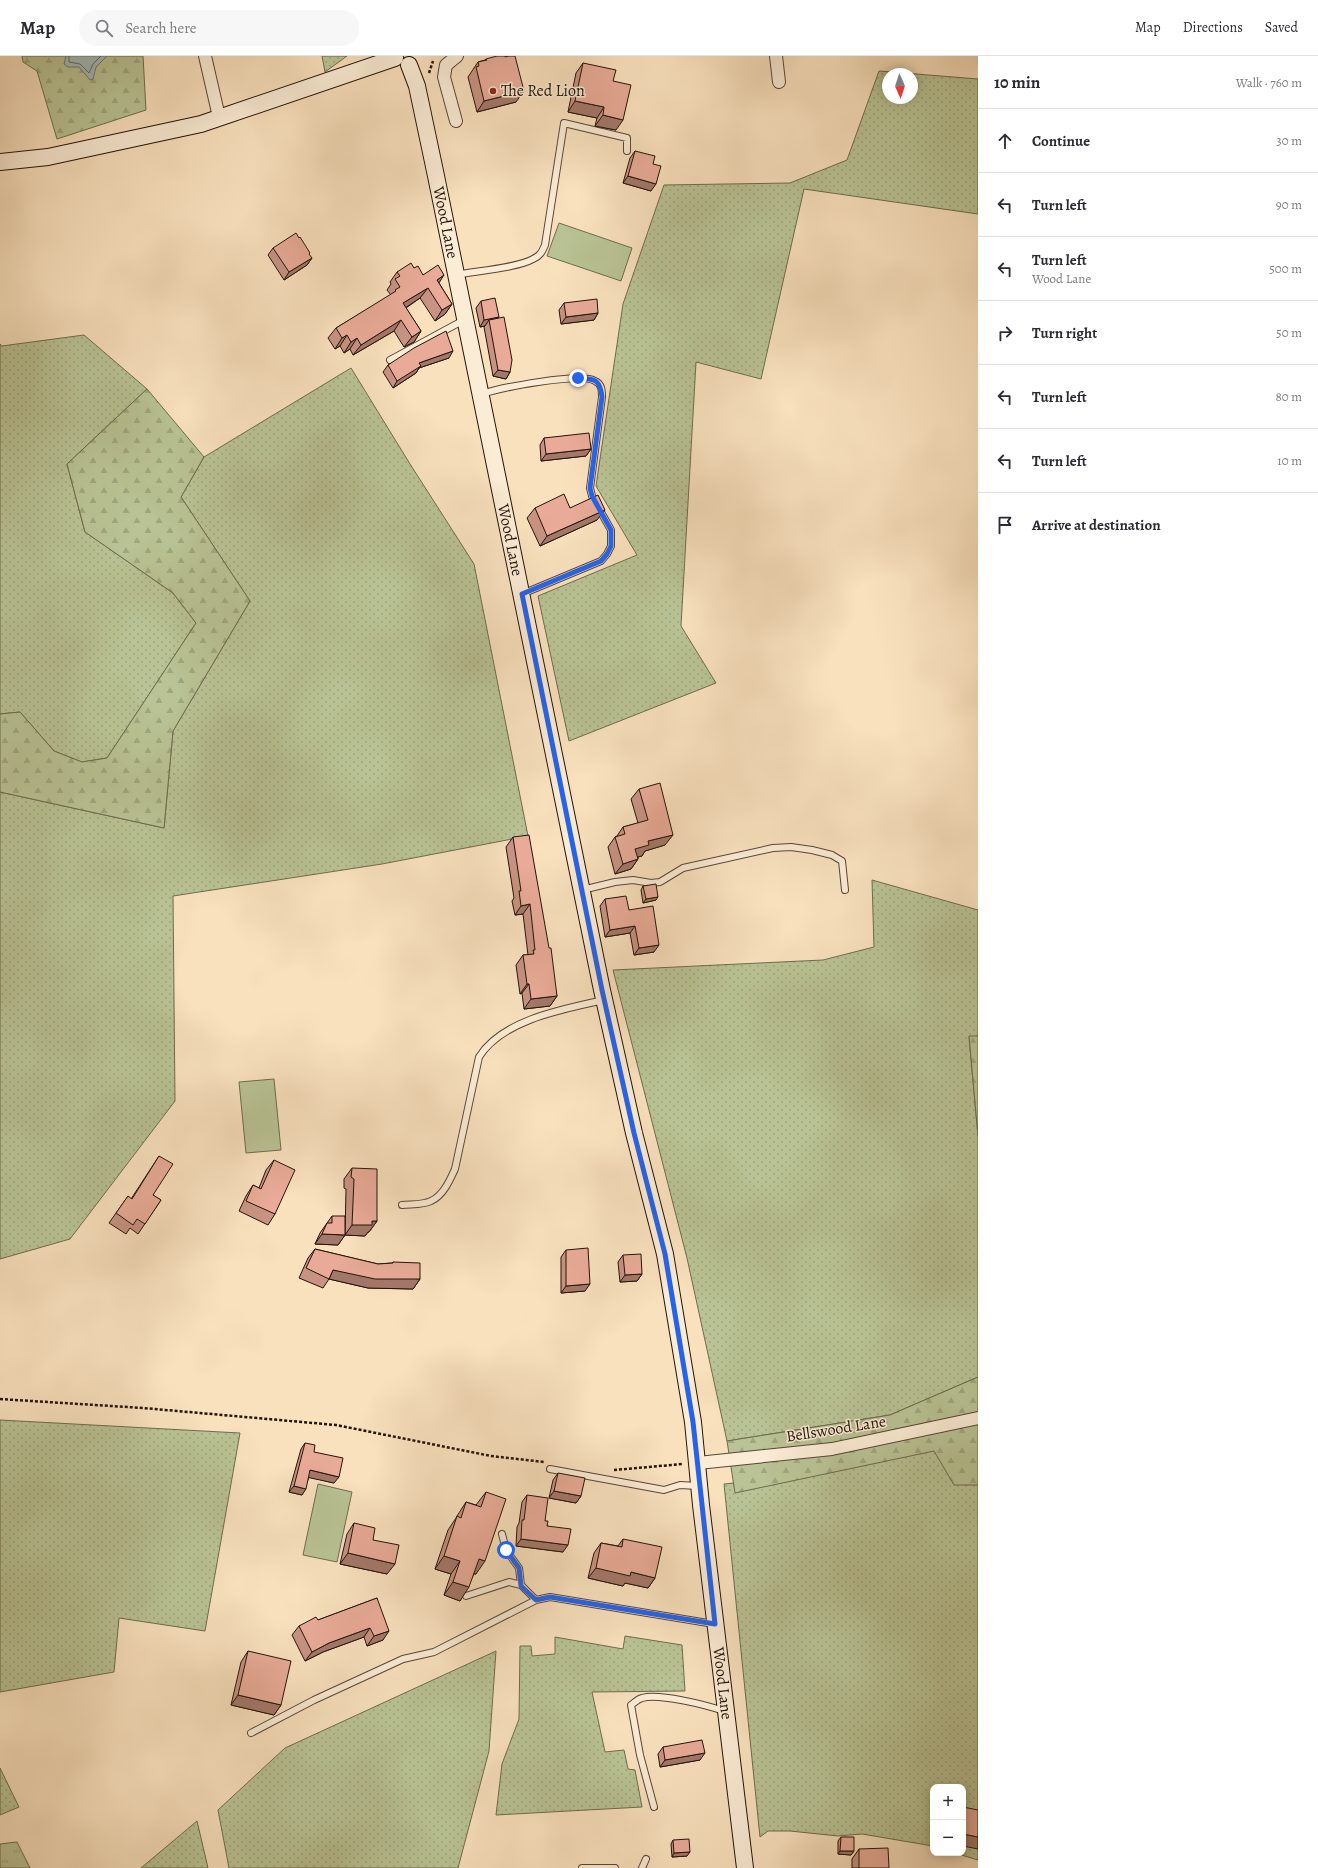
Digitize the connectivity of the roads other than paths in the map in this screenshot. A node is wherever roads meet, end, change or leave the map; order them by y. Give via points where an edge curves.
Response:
1 (205, 56) edge
2 (456, 56) edge
3 (776, 56) edge
4 (404, 59) edge
5 (779, 82) dead end
6 (219, 117) junction
7 (456, 121) dead end
8 (628, 151) dead end
9 (0, 162) edge
10 (456, 275) junction
11 (465, 320) junction
12 (390, 360) dead end
13 (481, 394) junction
14 (522, 594) junction
15 (581, 890) junction
16 (845, 890) dead end
17 (604, 1000) junction
18 (402, 1206) dead end
19 (978, 1418) edge
20 (698, 1463) junction
21 (550, 1469) dead end
22 (700, 1486) junction
23 (502, 1534) dead end
24 (521, 1586) junction
25 (466, 1596) edge
26 (536, 1600) junction
27 (715, 1624) junction
28 (726, 1711) junction
29 (251, 1733) dead end
30 (654, 1807) dead end
31 (646, 1859) dead end
32 (582, 1868) edge
33 (615, 1868) edge
34 (642, 1868) edge
35 (745, 1868) edge

1 - 6 street
2 - 7 street via 446,65 444,77
3 - 5 street
4 - 6 street via 288,93
4 - 10 street, Wood Lane via 417,86
6 - 9 street via 200,124 48,157
8 - 10 lane via 627,138 564,123 545,246 540,254 533,260
10 - 11 street, Wood Lane
11 - 12 lane
11 - 13 street, Wood Lane
13 - 14 street, Wood Lane
13 - 14 lane via 510,386 578,378 591,379 601,387 602,397 590,488 611,530 611,546 601,561
14 - 15 street, Wood Lane
15 - 16 lane via 632,880 660,882 683,868 773,848 791,847 832,855 842,860
15 - 17 street, Wood Lane
17 - 18 lane via 567,1008 525,1022 500,1035 485,1047 479,1057 455,1169 449,1182 444,1191 431,1201
17 - 20 street, Wood Lane via 665,1254
19 - 20 street, Bellswood Lane via 832,1449
20 - 22 street, Wood Lane
21 - 22 lane via 664,1490 680,1485
22 - 27 street, Wood Lane
23 - 24 lane via 506,1550 519,1568
24 - 25 lane via 509,1582
24 - 26 lane
26 - 27 lane via 550,1597
26 - 29 lane via 434,1652 403,1659 314,1700
27 - 28 street, Wood Lane
28 - 30 lane via 656,1697 641,1698 631,1705 640,1755
28 - 35 street, Wood Lane
31 - 34 lane
32 - 33 lane

